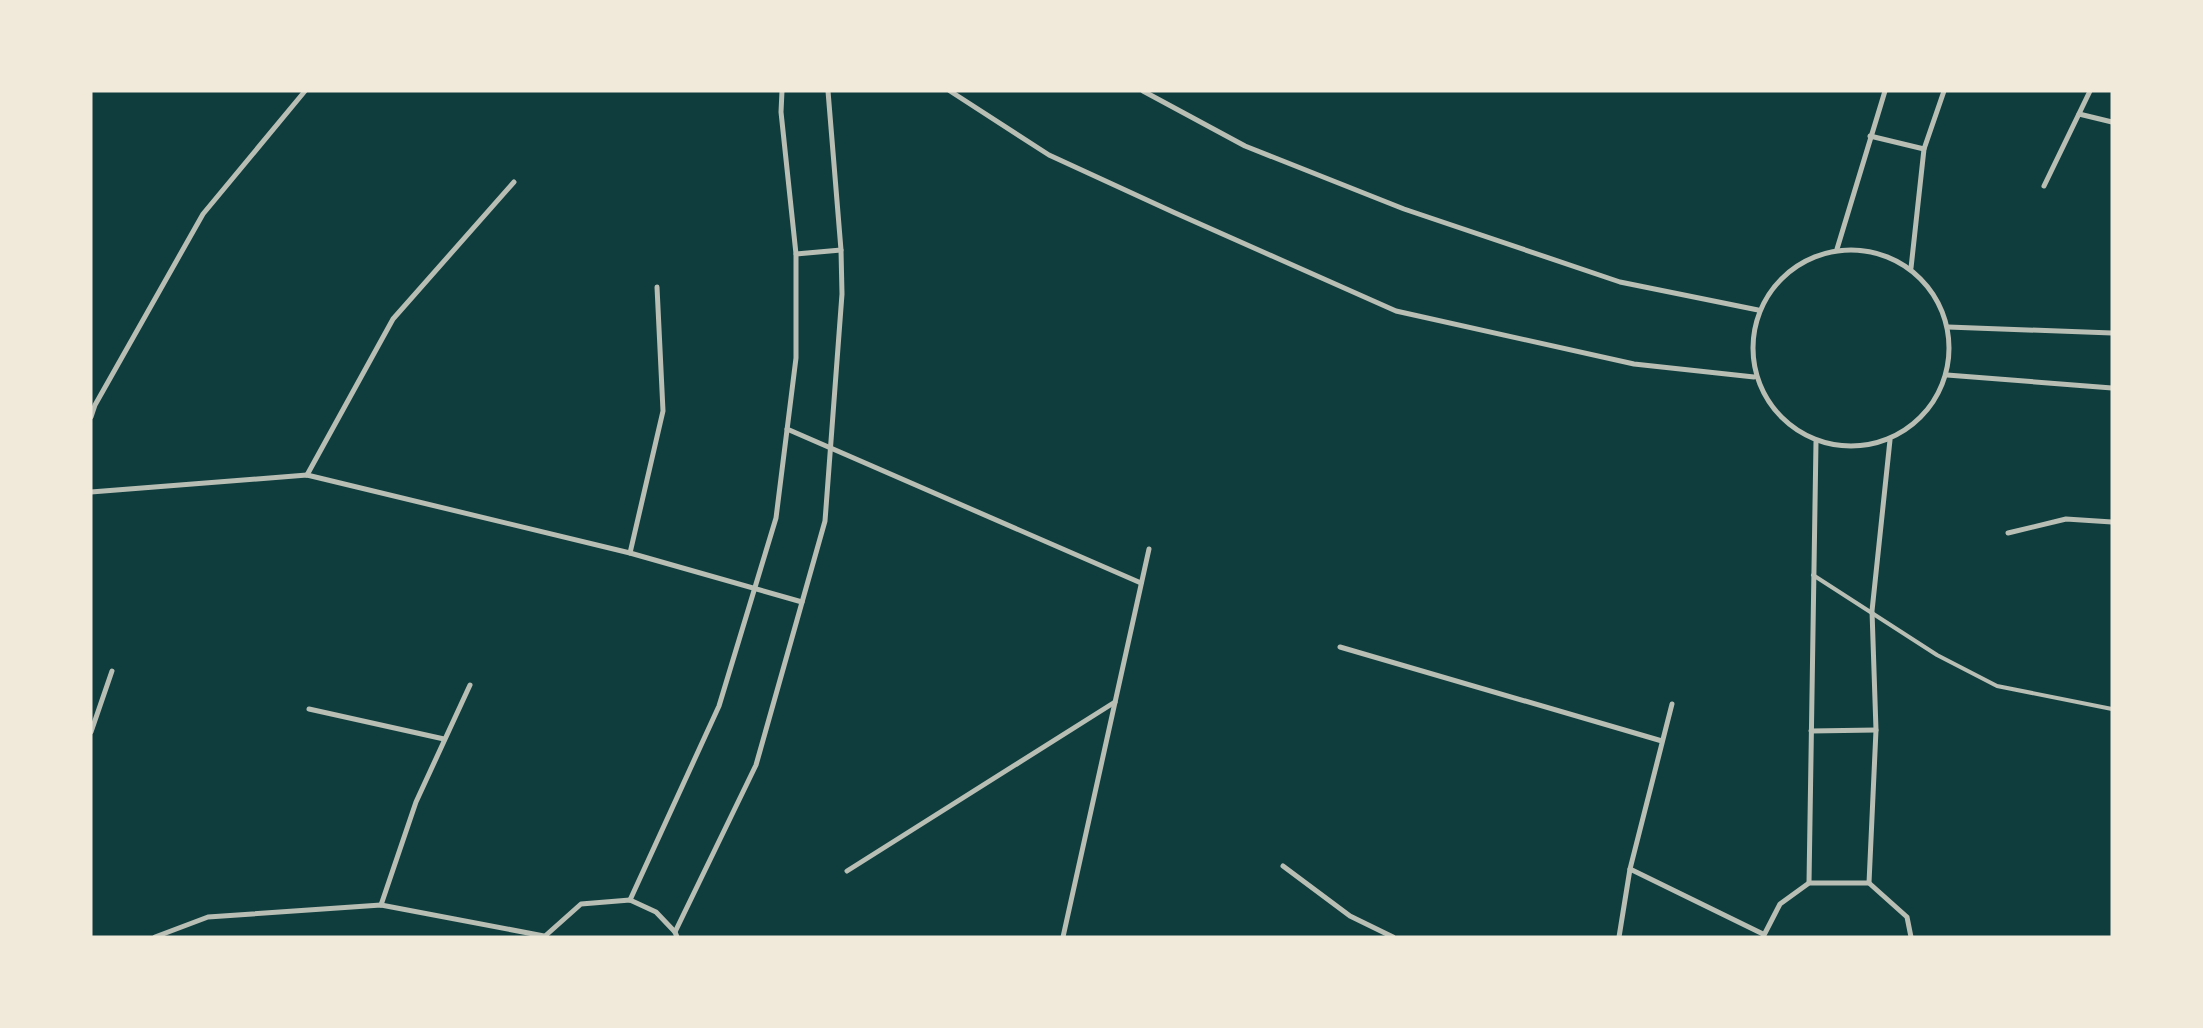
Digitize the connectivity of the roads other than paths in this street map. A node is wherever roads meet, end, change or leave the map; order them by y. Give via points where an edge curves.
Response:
1 (305, 91) edge
2 (782, 91) edge
3 (828, 91) edge
4 (950, 91) edge
5 (1143, 91) edge
6 (1885, 91) edge
7 (1944, 91) edge
8 (2090, 91) edge
9 (2079, 114) junction
10 (2112, 122) edge
11 (1870, 136) junction
12 (1924, 149) junction
13 (514, 182) dead end
14 (2044, 186) dead end
15 (1836, 249) junction
16 (841, 250) junction
17 (796, 254) junction
18 (1911, 268) junction
19 (657, 287) dead end
20 (1758, 310) junction
21 (1948, 327) junction
22 (2112, 333) edge
23 (1947, 375) junction
24 (1754, 377) junction
25 (2112, 388) edge
26 (91, 417) edge
27 (787, 429) junction
28 (1890, 440) junction
29 (1816, 442) junction
30 (831, 447) junction
31 (307, 475) junction
32 (91, 492) edge
33 (2112, 522) edge
34 (2008, 533) dead end
35 (1149, 549) dead end
36 (630, 552) junction
37 (1813, 574) junction
38 (1141, 583) junction
39 (754, 590) junction
40 (802, 602) junction
41 (1872, 611) junction
42 (1340, 648) dead end
43 (112, 671) dead end
44 (470, 685) dead end
45 (1115, 702) junction
46 (1672, 704) dead end
47 (309, 709) dead end
48 (2112, 709) edge
49 (1812, 730) junction
50 (1876, 730) junction
51 (91, 732) edge
52 (444, 739) junction
53 (1662, 741) junction
54 (1283, 866) dead end
55 (1630, 869) junction
56 (847, 871) dead end
57 (1809, 883) junction
58 (1869, 883) junction
59 (630, 900) junction
60 (381, 905) junction
61 (676, 934) edge
62 (544, 936) edge
63 (1763, 936) edge
64 (155, 937) edge
65 (1063, 937) edge
66 (1393, 937) edge
67 (1619, 937) edge
68 (1911, 937) edge

1 - 26 street via 203,214
2 - 17 street via 781,112
3 - 16 street
4 - 24 street via 1050,155 1396,311 1634,364
5 - 20 street via 1244,146 1404,209 1620,282
6 - 11 street
7 - 12 street
8 - 9 street
9 - 10 street
9 - 14 street
11 - 12 street
11 - 15 street
12 - 18 street
13 - 31 street via 393,319
15 - 18 street via 1876,251
15 - 20 street via 1790,270
16 - 17 street
16 - 30 street via 842,294
17 - 27 street via 796,358
18 - 21 street via 1934,294
19 - 36 street via 663,411
20 - 24 street
21 - 22 street
21 - 23 street
23 - 25 street
23 - 28 street via 1926,414
24 - 29 street via 1777,417
27 - 30 street
27 - 39 street via 776,518
28 - 29 street
28 - 41 street
29 - 37 street
30 - 38 street
30 - 40 street via 826,521
31 - 32 street
31 - 36 street
33 - 34 street via 2066,519
35 - 38 street
36 - 39 street
37 - 41 lane
37 - 49 street
38 - 45 street
39 - 40 street
39 - 59 street via 719,706
40 - 61 street via 756,765
41 - 48 lane via 1937,655 1997,686
41 - 50 street
42 - 53 street
43 - 51 street
44 - 52 street
45 - 56 street
45 - 65 street
46 - 53 street
47 - 52 street
49 - 50 street
49 - 57 street
50 - 58 street
52 - 60 street via 416,802
53 - 55 street
54 - 66 street via 1350,916
55 - 63 street
55 - 67 street
57 - 58 street
57 - 63 street via 1780,904
58 - 68 street via 1907,916
59 - 61 street via 656,912
59 - 62 street via 581,904
60 - 62 street
60 - 64 street via 208,917

